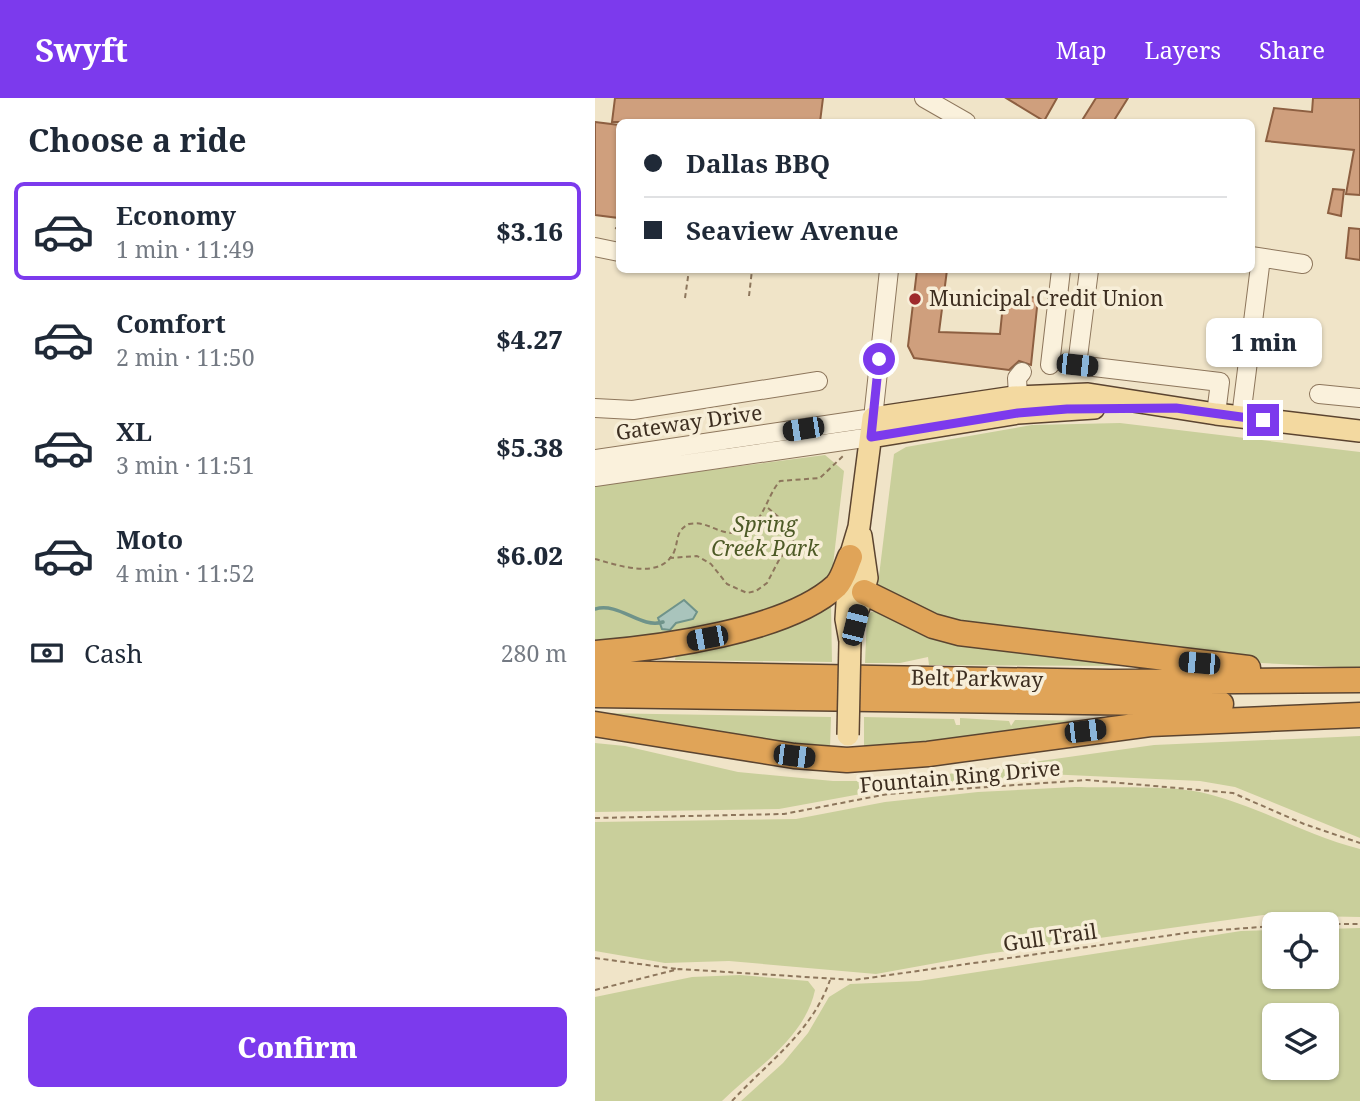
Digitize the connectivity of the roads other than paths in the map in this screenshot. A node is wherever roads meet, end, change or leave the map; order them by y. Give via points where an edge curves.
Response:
1 (924, 98) edge
2 (941, 109) edge
3 (960, 119) edge
4 (595, 247) edge
5 (616, 251) edge
6 (1256, 257) edge
7 (1303, 264) dead end
8 (889, 273) edge
9 (1061, 273) edge
10 (1089, 273) edge
11 (1254, 273) edge
12 (1050, 365) dead end
13 (818, 381) dead end
14 (1319, 394) dead end
15 (1360, 398) edge
16 (595, 408) edge
17 (1176, 408) junction
18 (1216, 414) junction
19 (1241, 417) junction
20 (872, 427) junction
21 (1360, 431) edge
22 (595, 459) edge
23 (595, 477) edge
24 (859, 527) junction
25 (851, 557) junction
26 (864, 592) junction
27 (850, 641) junction
28 (595, 653) edge
29 (595, 673) edge
30 (1355, 680) edge
31 (595, 695) edge
32 (1360, 702) edge
33 (1360, 715) edge
34 (595, 724) edge
35 (847, 760) junction

1 - 2 street
2 - 3 street
4 - 5 street
6 - 7 street
8 - 20 street
9 - 12 street
10 - 18 street via 1077,365 1220,382
11 - 19 street
13 - 16 street via 633,410
14 - 15 street
17 - 18 main road
17 - 20 main road via 1042,410
17 - 20 main road via 1018,379
18 - 19 main road
19 - 21 main road
20 - 22 street, Gateway Drive
20 - 23 street, Gateway Drive
20 - 24 main road
24 - 25 main road
24 - 26 main road via 867,578
25 - 27 main road via 846,619
25 - 28 highway via 834,587 758,623 691,641
26 - 27 main road
26 - 30 highway via 933,626 966,634
27 - 35 main road, bridge
29 - 30 highway, Belt Parkway
31 - 32 highway, Belt Parkway via 1114,704
33 - 35 highway via 1140,725 928,754
34 - 35 highway via 794,756

